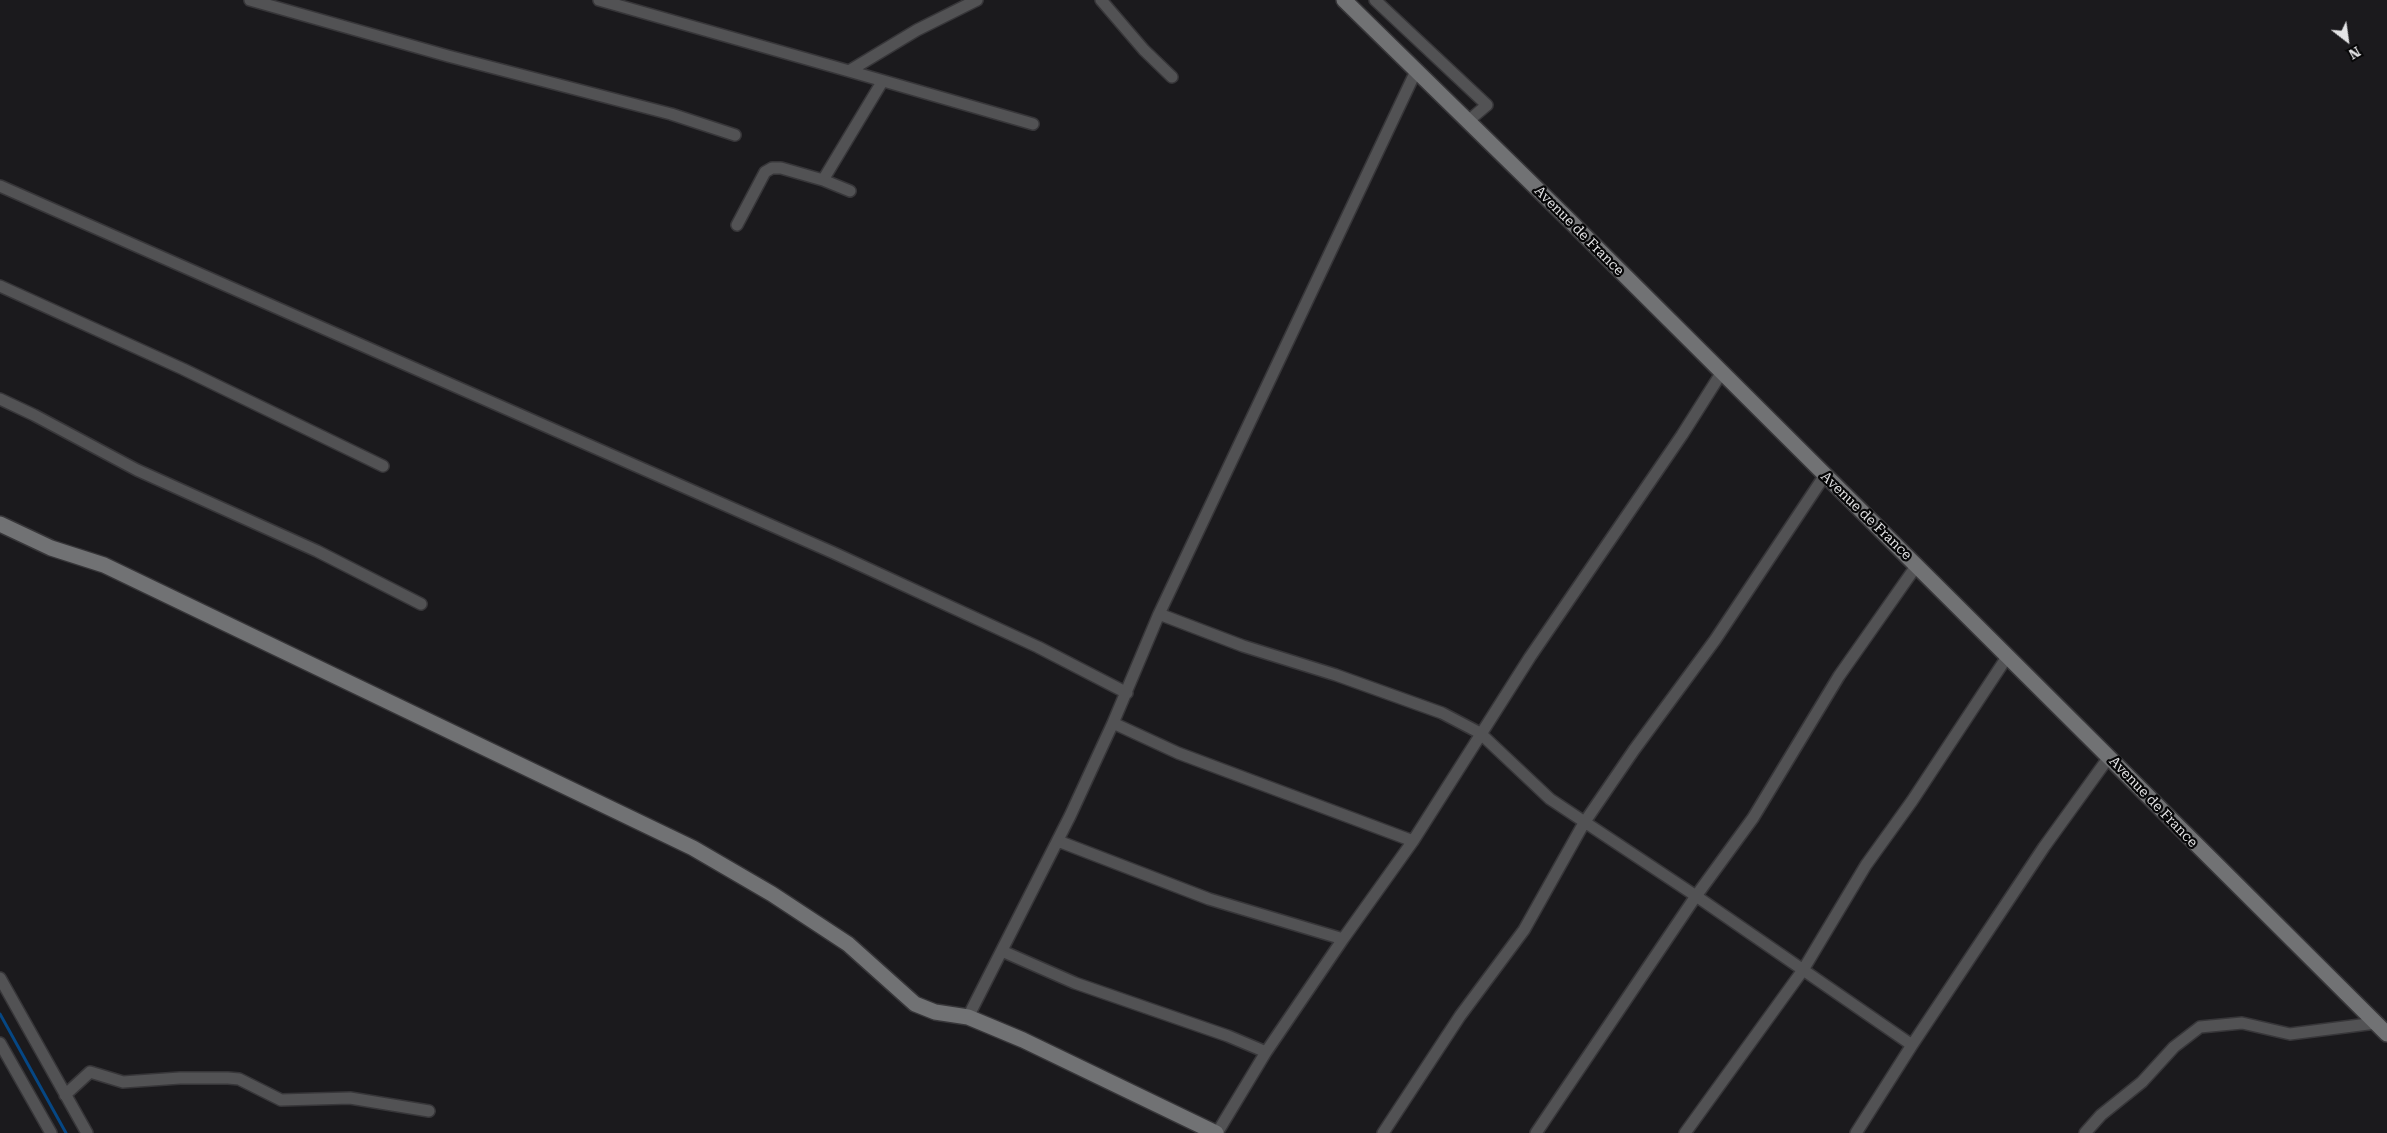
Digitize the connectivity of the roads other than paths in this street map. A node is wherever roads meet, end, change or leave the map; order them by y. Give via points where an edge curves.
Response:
1 (250, 0) edge
2 (600, 0) edge
3 (976, 0) edge
4 (1101, 0) edge
5 (1344, 0) edge
6 (1375, 0) edge
7 (849, 71) junction
8 (1416, 71) junction
9 (1172, 76) dead end
10 (882, 82) junction
11 (1468, 122) junction
12 (1032, 124) dead end
13 (735, 135) dead end
14 (823, 180) junction
15 (0, 186) edge
16 (850, 191) dead end
17 (736, 225) dead end
18 (0, 286) edge
19 (1722, 372) junction
20 (0, 399) edge
21 (383, 466) dead end
22 (1824, 475) junction
23 (0, 524) edge
24 (1916, 565) junction
25 (421, 604) dead end
26 (1159, 614) junction
27 (2007, 657) junction
28 (1127, 693) junction
29 (1113, 723) junction
30 (1480, 733) junction
31 (2109, 757) junction
32 (1584, 823) junction
33 (1058, 841) junction
34 (1413, 841) junction
35 (1696, 896) junction
36 (1343, 939) junction
37 (1002, 951) junction
38 (1803, 970) junction
39 (0, 978) edge
40 (968, 1016) junction
41 (2376, 1023) junction
42 (2387, 1034) edge
43 (0, 1044) edge
44 (1912, 1044) junction
45 (1266, 1052) junction
46 (65, 1095) junction
47 (429, 1111) dead end
48 (51, 1133) edge
49 (87, 1133) edge
50 (1216, 1133) edge
51 (1383, 1133) edge
52 (1536, 1133) edge
53 (1685, 1133) edge
54 (1856, 1133) edge
55 (2085, 1133) edge

1 - 13 street via 671,114
2 - 7 street
3 - 7 street via 917,30
4 - 9 street via 1144,50
5 - 8 main road, Avenue de France
6 - 11 street via 1487,105
7 - 10 street
8 - 11 main road, Avenue de France
8 - 26 street
10 - 12 street via 925,91 945,100
10 - 14 street
11 - 19 main road, Avenue de France
14 - 16 street
14 - 17 street via 780,168 768,170
15 - 28 street via 834,553 1038,647
18 - 21 street via 184,369
19 - 22 main road, Avenue de France
19 - 30 street
20 - 25 street via 137,470 318,551
22 - 24 main road, Avenue de France
22 - 32 street via 1715,640
23 - 40 main road via 51,548 104,565 693,848 848,944 915,1004 935,1012
24 - 27 main road, Avenue de France
24 - 35 street via 1839,676 1753,818
26 - 28 street
26 - 30 street via 1442,713
27 - 31 main road, Avenue de France
27 - 38 street via 1866,865
28 - 29 street
29 - 33 street
29 - 34 street via 1178,753
30 - 32 street via 1545,795
30 - 34 street
31 - 41 main road, Avenue de France
31 - 44 street via 2044,847
32 - 35 street
32 - 51 street via 1524,930 1460,1016
33 - 36 street via 1209,899
33 - 37 street
34 - 36 street
35 - 38 street
35 - 52 street
36 - 45 street
37 - 40 street
37 - 45 street via 1074,983
38 - 44 street
38 - 53 street
39 - 46 street
40 - 50 main road
41 - 42 main road, Avenue de France
41 - 55 street via 2290,1034 2242,1023 2200,1027 2174,1047 2142,1082 2100,1115
43 - 48 street
44 - 54 street
45 - 50 street
46 - 47 street via 90,1072 123,1082 228,1078 239,1079 281,1100 350,1098
46 - 49 street

